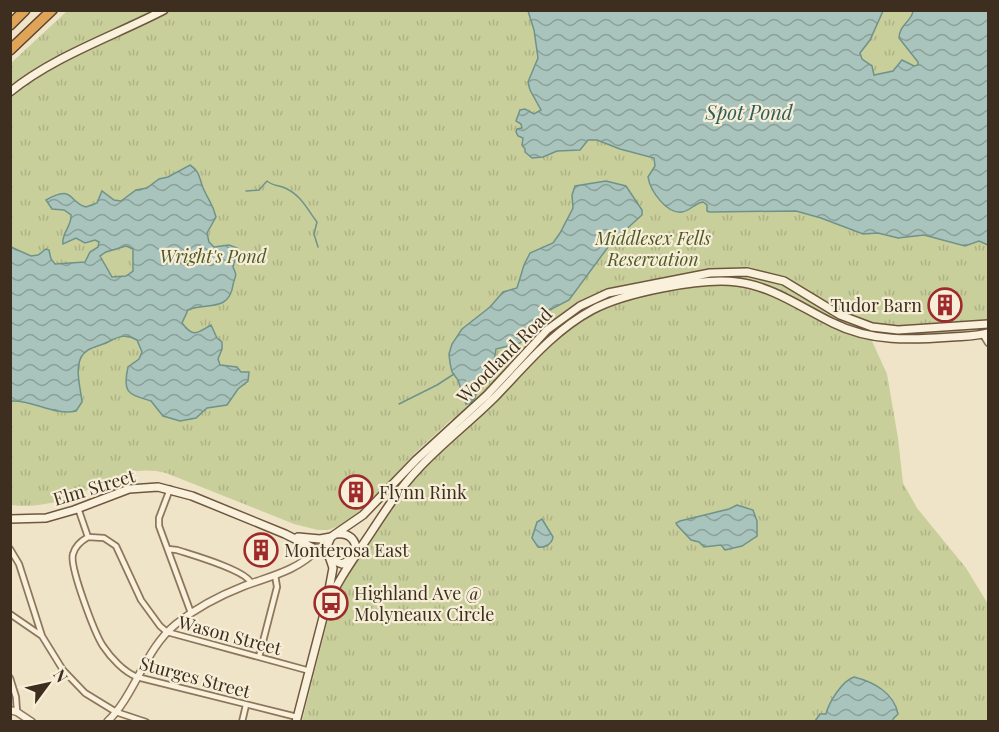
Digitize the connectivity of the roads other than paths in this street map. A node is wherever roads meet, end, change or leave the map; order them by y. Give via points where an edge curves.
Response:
1 (25, 10) edge
2 (52, 10) edge
3 (164, 10) edge
4 (10, 25) edge
5 (10, 50) edge
6 (10, 92) edge
7 (731, 271) junction
8 (731, 281) junction
9 (813, 298) junction
10 (806, 309) junction
11 (988, 324) edge
12 (986, 334) edge
13 (988, 343) edge
14 (469, 416) junction
15 (170, 489) junction
16 (78, 508) junction
17 (10, 519) edge
18 (285, 534) junction
19 (333, 535) junction
20 (88, 537) junction
21 (10, 549) edge
22 (168, 549) junction
23 (318, 549) junction
24 (186, 553) junction
25 (354, 556) junction
26 (329, 557) junction
27 (174, 566) junction
28 (275, 575) junction
29 (251, 584) junction
30 (326, 608) junction
31 (10, 614) edge
32 (192, 614) junction
33 (167, 632) junction
34 (42, 636) junction
35 (259, 657) junction
36 (310, 671) junction
37 (137, 677) junction
38 (10, 678) edge
39 (246, 705) junction
40 (14, 711) edge
41 (116, 712) junction
42 (297, 719) edge
43 (32, 722) edge
44 (107, 722) edge
45 (146, 722) edge
46 (242, 722) edge

1 - 4 highway
2 - 5 highway
3 - 6 main road via 56,63
7 - 8 main road
7 - 9 main road, Woodland Road via 777,278
7 - 14 main road, Woodland Road via 624,289 585,303 546,330
8 - 10 main road, Woodland Road via 767,290
8 - 14 main road, Woodland Road via 636,293 591,310 551,339
9 - 10 main road
9 - 11 main road, Woodland Road via 840,315 879,328
10 - 12 main road, Woodland Road via 852,332 882,338
12 - 13 street
14 - 19 main road, Woodland Road via 416,460 363,515
14 - 25 main road, Woodland Road via 409,479
15 - 16 main road, Elm Street via 133,488
15 - 18 main road, Elm Street
15 - 22 street via 159,521
16 - 17 main road, Elm Street via 46,518
16 - 20 street
18 - 19 main road, Elm Street via 306,539
18 - 23 main road, Elm Street
19 - 25 main road via 350,536 355,543
19 - 26 main road via 326,544
20 - 33 street, Wason Street via 104,538 116,546 141,600
20 - 37 street, Sturges Street via 73,552 74,571 103,647
21 - 34 street via 19,564
22 - 24 street
22 - 27 street
23 - 26 main road, Elm Street
23 - 28 street via 297,566
24 - 27 street via 177,555
24 - 29 street via 246,576
25 - 26 main road via 342,564
25 - 30 main road, Woodland Road
26 - 30 main road via 333,568
27 - 32 street
28 - 29 street
28 - 35 street via 277,587
29 - 32 street
30 - 36 main road
31 - 34 street
32 - 33 street
33 - 35 street, Wason Street
33 - 37 street
34 - 41 street via 72,681
35 - 36 street, Wason Street
36 - 42 main road
37 - 39 street, Sturges Street
37 - 41 street
38 - 40 street via 16,697
39 - 42 street, Sturges Street
39 - 46 street
40 - 43 street
41 - 44 street
41 - 45 street

